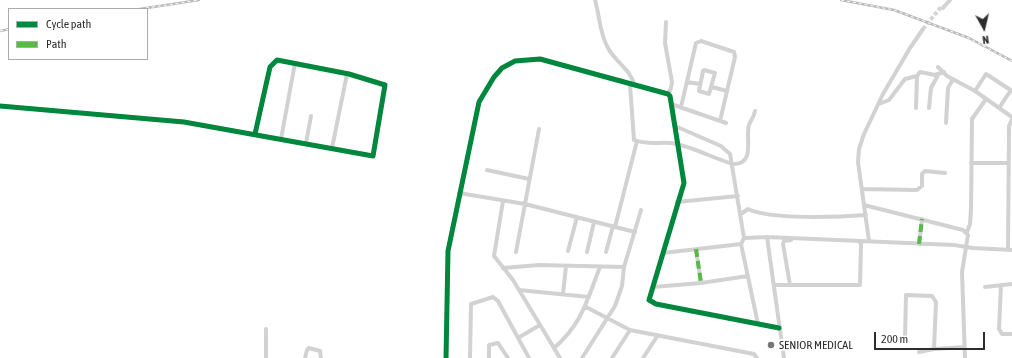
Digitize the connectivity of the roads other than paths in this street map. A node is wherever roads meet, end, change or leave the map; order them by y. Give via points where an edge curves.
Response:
1 (595, 0) edge
2 (947, 0) edge
3 (950, 0) edge
4 (666, 22) dead end
5 (925, 30) tunnel mouth
6 (295, 63) junction
7 (938, 67) dead end
8 (944, 72) junction
9 (347, 74) junction
10 (938, 75) junction
11 (918, 76) junction
12 (953, 79) junction
13 (687, 82) junction
14 (700, 84) junction
15 (630, 85) junction
16 (635, 86) junction
17 (712, 87) junction
18 (1012, 90) edge
19 (727, 91) junction
20 (975, 91) junction
21 (668, 94) junction
22 (986, 99) junction
23 (671, 104) junction
24 (878, 105) junction
25 (0, 106) edge
26 (681, 107) junction
27 (916, 108) dead end
28 (929, 108) dead end
29 (999, 108) junction
30 (755, 111) dead end
31 (311, 116) dead end
32 (1012, 119) edge
33 (720, 121) junction
34 (726, 123) dead end
35 (946, 123) dead end
36 (675, 126) junction
37 (539, 130) dead end
38 (254, 134) junction
39 (281, 139) junction
40 (638, 141) junction
41 (306, 144) junction
42 (678, 145) junction
43 (332, 148) junction
44 (971, 163) junction
45 (1009, 163) junction
46 (732, 164) junction
47 (487, 170) dead end
48 (945, 173) dead end
49 (529, 180) junction
50 (862, 189) junction
51 (459, 193) junction
52 (738, 196) junction
53 (503, 201) junction
54 (678, 202) junction
55 (525, 204) junction
56 (864, 205) junction
57 (641, 210) dead end
58 (741, 214) junction
59 (866, 215) junction
60 (577, 217) junction
61 (922, 219) junction
62 (594, 222) junction
63 (614, 227) junction
64 (634, 232) junction
65 (967, 232) junction
66 (767, 236) junction
67 (744, 238) junction
68 (841, 241) dead end
69 (859, 241) junction
70 (869, 241) junction
71 (741, 244) junction
72 (919, 244) junction
73 (967, 247) junction
74 (696, 249) junction
75 (1010, 250) edge
76 (568, 251) dead end
77 (516, 252) dead end
78 (587, 252) dead end
79 (606, 252) dead end
80 (663, 253) junction
81 (566, 266) junction
82 (600, 267) junction
83 (624, 267) junction
84 (503, 268) junction
85 (748, 276) junction
86 (701, 283) junction
87 (1012, 284) edge
88 (774, 285) junction
89 (790, 285) junction
90 (1001, 285) junction
91 (653, 286) junction
92 (985, 287) dead end
93 (519, 290) junction
94 (564, 294) junction
95 (589, 297) junction
96 (586, 307) junction
97 (608, 319) junction
98 (758, 324) junction
99 (540, 325) junction
100 (779, 328) junction
101 (266, 329) dead end
102 (630, 330) junction
103 (1012, 334) edge
104 (658, 335) junction
105 (518, 338) junction
106 (905, 339) dead end
107 (964, 347) junction
108 (554, 348) junction
109 (934, 349) junction
110 (919, 352) dead end
111 (266, 358) edge
112 (305, 358) edge
113 (321, 358) edge
114 (446, 358) edge
115 (470, 358) edge
116 (489, 358) edge
117 (508, 358) edge
118 (529, 358) edge
119 (560, 358) edge
120 (582, 358) edge
121 (612, 358) edge
122 (643, 358) edge
123 (757, 358) edge
124 (784, 358) edge
125 (965, 358) edge

1 - 16 street via 604,39 610,51 625,67
2 - 3 street via 942,8
4 - 21 street via 665,43 672,82
5 - 24 street
6 - 9 street
6 - 38 street via 277,60 270,67
6 - 39 street
7 - 8 street
8 - 10 street
8 - 12 street
9 - 43 street
9 - 43 street via 385,85 373,156
10 - 11 street via 920,72
10 - 28 street via 931,88
11 - 24 street via 905,79 888,100
11 - 27 street
12 - 20 street
12 - 35 street via 948,88
13 - 14 street
13 - 19 street via 696,43 701,41 734,52
13 - 26 street
14 - 17 street via 701,92 710,94
14 - 17 street via 703,70 714,72
15 - 16 street
15 - 40 street via 633,137
15 - 51 street via 540,59 524,59 509,63 494,76 479,102
16 - 21 street
17 - 19 street
18 - 20 street via 986,74
18 - 29 street
19 - 33 street
20 - 22 street
21 - 23 street
22 - 29 street
22 - 44 street via 972,119
23 - 26 street
23 - 36 street
24 - 50 street via 859,149
25 - 38 street via 184,122
26 - 33 street
29 - 32 street
30 - 46 street via 754,118 749,124 749,148 746,156 740,163
31 - 41 street
32 - 45 street via 1009,126
33 - 34 street
36 - 42 street
36 - 46 street via 726,149
37 - 49 street
38 - 39 street
39 - 41 street
40 - 42 street
40 - 63 street
41 - 43 street
42 - 46 street
42 - 54 street via 684,183
44 - 45 street
44 - 65 street via 971,209
45 - 75 street
46 - 52 street
47 - 49 street
48 - 50 street via 925,171 922,174 922,186 917,190
49 - 55 street
50 - 56 street
51 - 53 street
51 - 114 street via 448,251
52 - 54 street
52 - 58 street
53 - 55 street
53 - 84 street via 494,256
54 - 80 street
55 - 60 street
55 - 77 street
56 - 59 street
56 - 61 street
57 - 64 street
58 - 59 street via 748,209 770,216
58 - 67 street
59 - 70 street
60 - 62 street
60 - 76 street
61 - 65 street
61 - 72 street
62 - 63 street
62 - 78 street
63 - 64 street
63 - 79 street
64 - 83 street
65 - 73 street
66 - 67 street
66 - 69 street
66 - 88 street
67 - 71 street
68 - 89 street via 784,241
69 - 70 street
69 - 89 street via 860,285
70 - 72 street
71 - 74 street
71 - 85 street
72 - 73 street
73 - 75 street
73 - 107 street via 962,272
74 - 80 street
74 - 86 street
80 - 91 street
81 - 82 street
81 - 84 street
81 - 94 street
82 - 83 street
82 - 95 street
83 - 97 street via 622,286
84 - 93 street
85 - 86 street
85 - 98 street
86 - 91 street
87 - 90 street
88 - 89 street
88 - 100 street
90 - 92 street
90 - 103 street via 998,329 1002,334
91 - 98 street via 650,302
93 - 94 street
93 - 99 street
94 - 95 street
95 - 96 street
96 - 97 street
96 - 108 street via 565,338
97 - 102 street
97 - 120 street
98 - 100 street
99 - 105 street
99 - 108 street
100 - 124 street
101 - 111 street
102 - 104 street
102 - 121 street
104 - 122 street
104 - 123 street via 754,354
105 - 115 street via 496,298 472,303
105 - 118 street
106 - 109 street via 906,295 932,296 936,302
107 - 109 street
107 - 125 street
108 - 119 street
109 - 110 street
112 - 113 street via 306,350 309,348 320,351
116 - 117 street via 489,345 498,343

